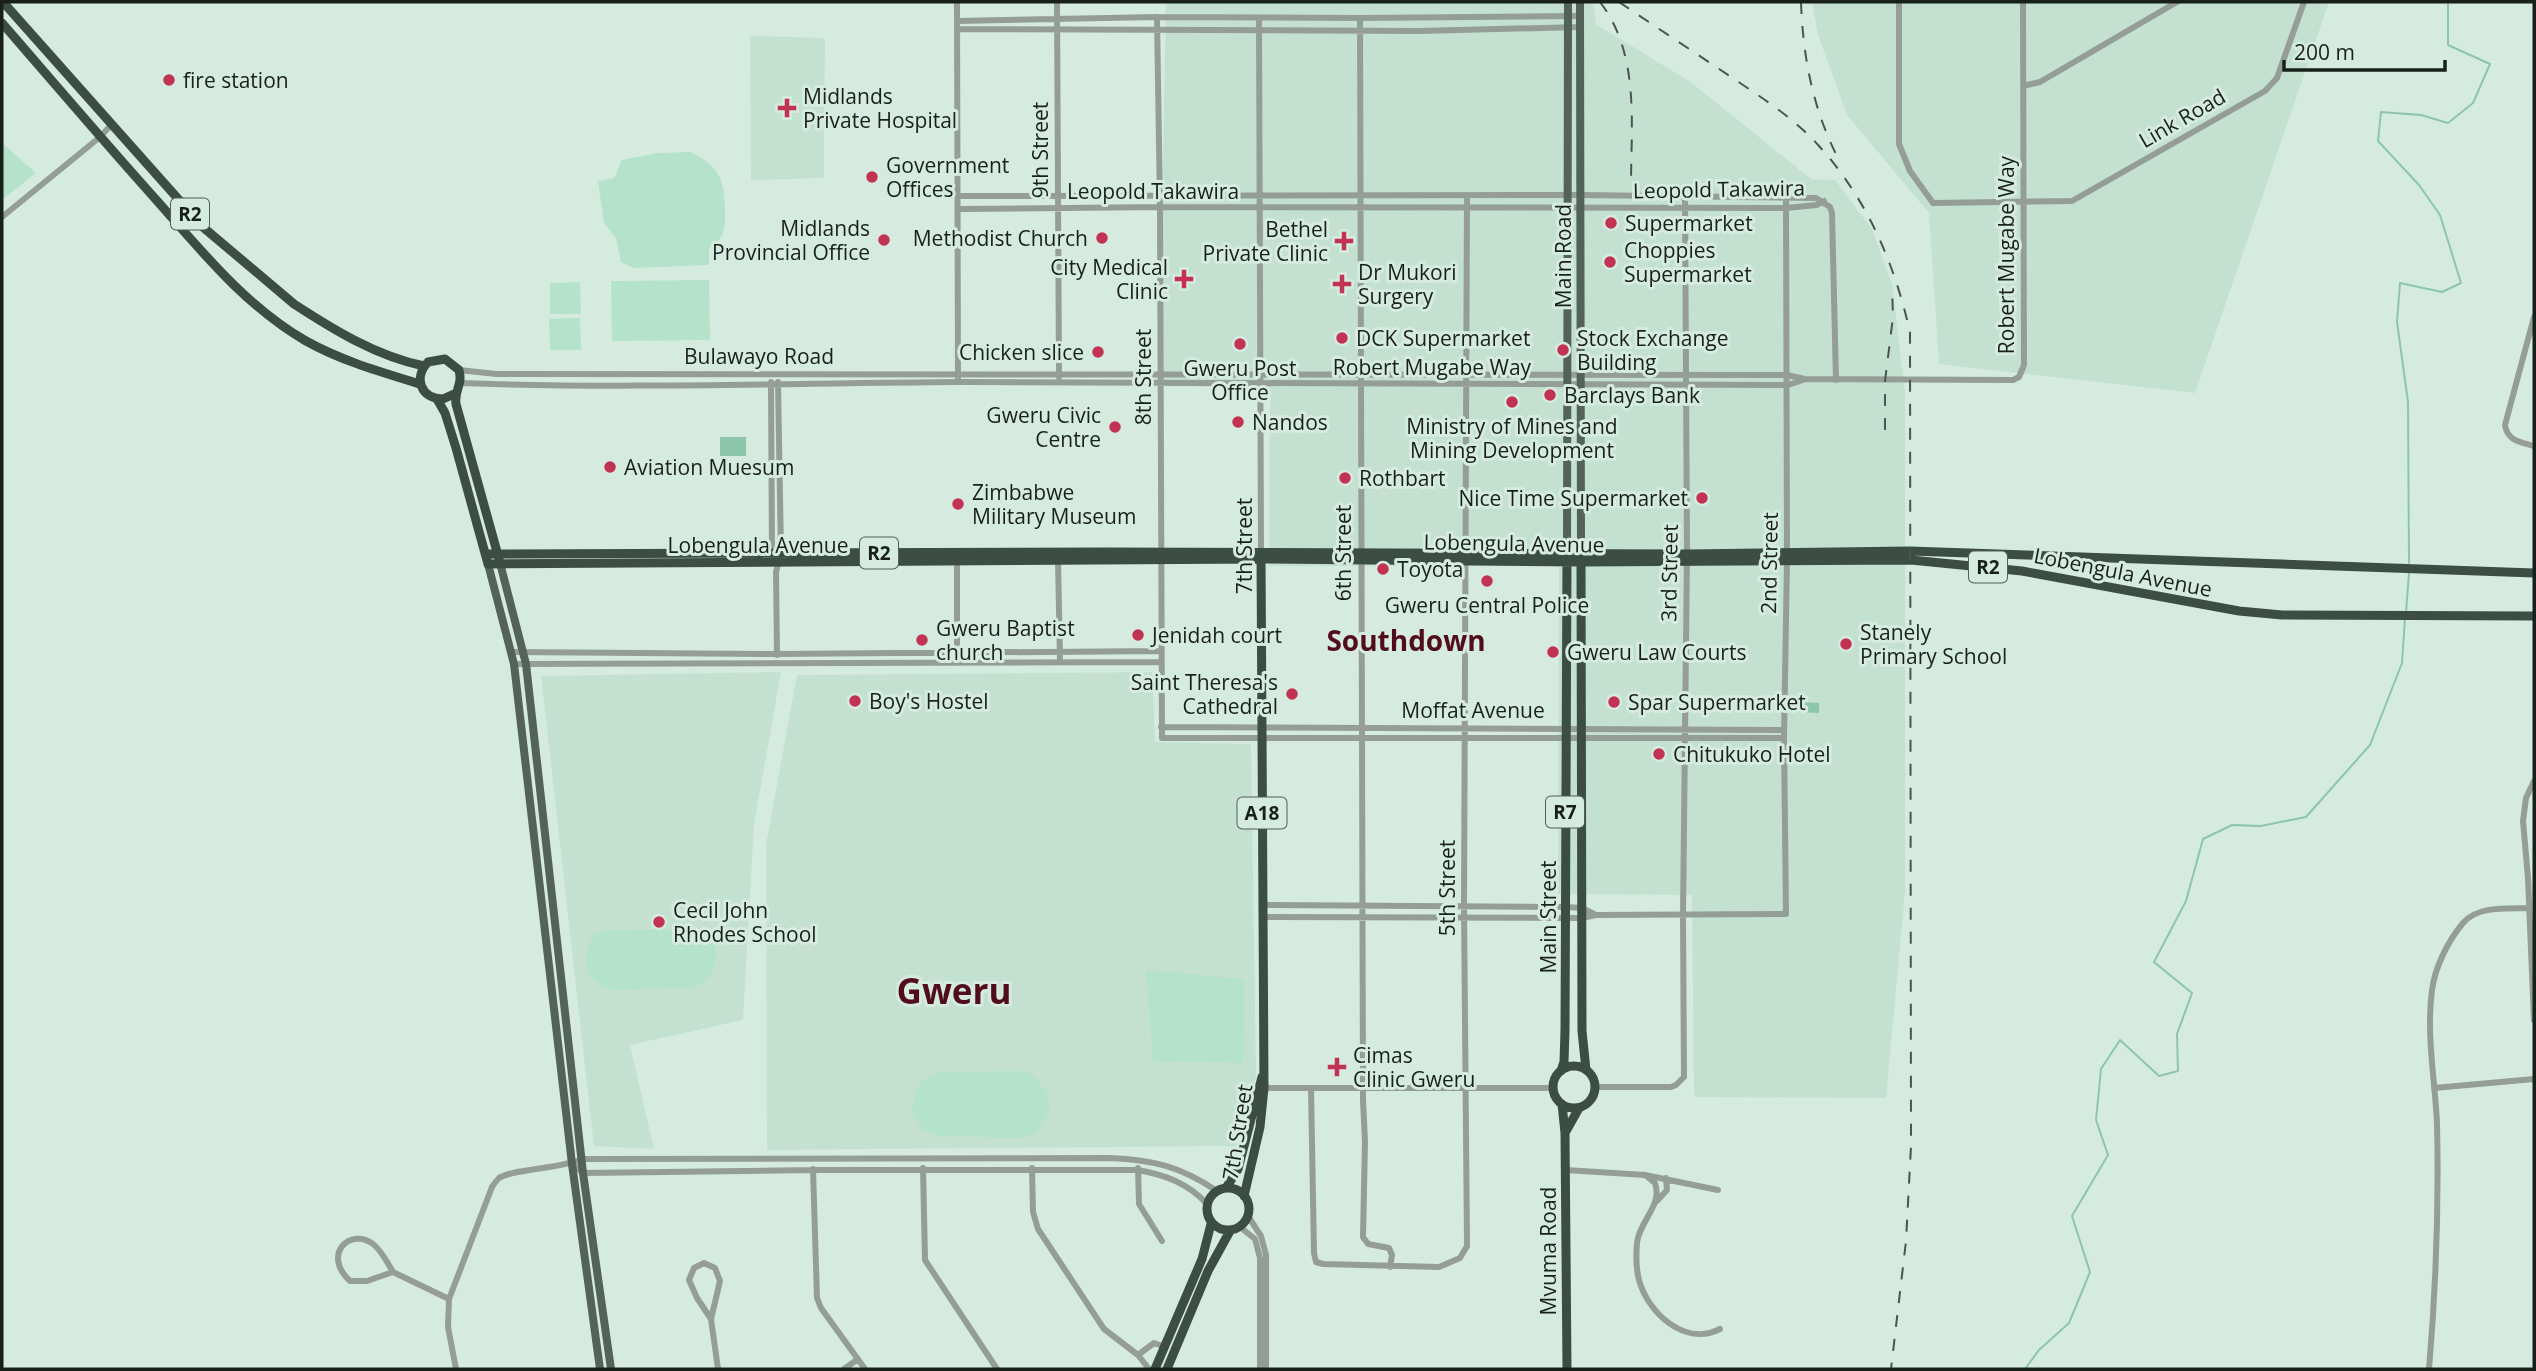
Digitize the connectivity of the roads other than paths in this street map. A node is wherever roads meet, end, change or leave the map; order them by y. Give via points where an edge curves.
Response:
1 (3, 2) edge
2 (957, 2) edge
3 (1057, 2) edge
4 (1568, 2) edge
5 (1580, 2) edge
6 (1899, 2) edge
7 (2023, 2) edge
8 (2177, 2) edge
9 (2304, 2) edge
10 (1568, 16) junction
11 (1580, 16) junction
12 (1157, 17) junction
13 (1466, 17) junction
14 (1057, 18) junction
15 (1360, 18) junction
16 (1259, 19) junction
17 (957, 21) junction
18 (2, 23) edge
19 (1568, 27) junction
20 (1580, 27) junction
21 (957, 29) junction
22 (1057, 30) junction
23 (1360, 30) junction
24 (1466, 30) junction
25 (1157, 31) junction
26 (1260, 31) junction
27 (2023, 86) junction
28 (1567, 102) junction
29 (1580, 104) junction
30 (111, 125) junction
31 (100, 137) junction
32 (958, 195) junction
33 (1058, 195) junction
34 (1160, 195) junction
35 (1261, 195) junction
36 (1567, 195) junction
37 (1580, 195) junction
38 (1361, 196) junction
39 (1467, 196) junction
40 (1685, 197) junction
41 (1786, 197) junction
42 (1824, 201) junction
43 (2024, 202) junction
44 (1160, 207) junction
45 (1361, 207) junction
46 (1466, 207) junction
47 (1580, 207) junction
48 (1685, 207) junction
49 (1261, 208) junction
50 (1566, 208) junction
51 (1786, 208) junction
52 (958, 209) junction
53 (1058, 209) junction
54 (2, 217) edge
55 (2534, 317) edge
56 (424, 366) junction
57 (458, 370) junction
58 (496, 374) junction
59 (774, 374) junction
60 (958, 374) junction
61 (1059, 374) junction
62 (1261, 375) junction
63 (1787, 375) junction
64 (1685, 376) junction
65 (1160, 379) junction
66 (1465, 379) junction
67 (1805, 379) junction
68 (1361, 380) junction
69 (1567, 380) junction
70 (1581, 380) junction
71 (1836, 380) junction
72 (958, 382) junction
73 (460, 383) junction
74 (1058, 383) junction
75 (420, 384) junction
76 (497, 384) junction
77 (775, 384) junction
78 (1261, 385) junction
79 (1685, 385) junction
80 (1788, 385) junction
81 (454, 394) junction
82 (437, 399) junction
83 (2534, 446) edge
84 (1058, 556) junction
85 (1261, 556) junction
86 (1361, 556) junction
87 (1465, 556) junction
88 (1787, 556) junction
89 (957, 557) junction
90 (1162, 557) junction
91 (1567, 557) junction
92 (1581, 557) junction
93 (1687, 557) junction
94 (499, 558) junction
95 (487, 559) junction
96 (776, 560) junction
97 (2534, 573) edge
98 (2534, 616) edge
99 (1567, 624) junction
100 (1582, 624) junction
101 (1161, 651) junction
102 (512, 652) junction
103 (523, 652) junction
104 (592, 652) junction
105 (862, 653) junction
106 (956, 653) junction
107 (1009, 653) junction
108 (1060, 653) junction
109 (777, 654) junction
110 (1060, 662) junction
111 (1161, 662) junction
112 (862, 663) junction
113 (957, 663) junction
114 (1009, 663) junction
115 (514, 664) junction
116 (526, 664) junction
117 (592, 664) junction
118 (777, 664) junction
119 (1566, 673) junction
120 (1582, 673) junction
121 (1161, 727) junction
122 (1263, 728) junction
123 (1361, 728) junction
124 (1466, 728) junction
125 (1565, 728) junction
126 (1684, 730) junction
127 (1582, 734) junction
128 (1784, 734) junction
129 (1161, 738) joint
130 (1263, 739) junction
131 (1465, 739) junction
132 (1565, 739) junction
133 (1684, 739) junction
134 (1360, 740) junction
135 (2534, 781) edge
136 (1565, 792) junction
137 (1582, 793) junction
138 (1565, 850) junction
139 (1583, 851) junction
140 (1262, 905) junction
141 (1361, 906) junction
142 (1464, 906) junction
143 (1566, 907) junction
144 (2529, 908) junction
145 (1582, 913) junction
146 (1683, 916) junction
147 (1262, 917) junction
148 (1362, 917) junction
149 (1464, 918) junction
150 (1566, 918) junction
151 (1566, 973) junction
152 (1582, 974) junction
153 (2534, 1020) edge
154 (1565, 1031) junction
155 (1582, 1031) junction
156 (1586, 1070) junction
157 (1561, 1071) junction
158 (2534, 1079) edge
159 (1594, 1087) junction
160 (1261, 1088) junction
161 (1311, 1088) junction
162 (1364, 1088) junction
163 (1464, 1088) junction
164 (1553, 1088) junction
165 (2434, 1088) junction
166 (1562, 1104) junction
167 (1579, 1108) junction
168 (1566, 1133) junction
169 (582, 1159) junction
170 (702, 1159) junction
171 (923, 1159) junction
172 (1032, 1159) junction
173 (1138, 1159) junction
174 (813, 1160) junction
175 (572, 1164) junction
176 (813, 1170) junction
177 (923, 1170) junction
178 (1032, 1170) junction
179 (1138, 1170) junction
180 (1566, 1170) junction
181 (701, 1171) junction
182 (583, 1173) junction
183 (1645, 1175) junction
184 (1666, 1178) junction
185 (1221, 1189) junction
186 (1718, 1190) dead end
187 (1244, 1196) junction
188 (1657, 1201) junction
189 (1207, 1204) junction
190 (1248, 1216) junction
191 (1211, 1224) junction
192 (1240, 1227) junction
193 (1230, 1231) junction
194 (1258, 1238) junction
195 (1162, 1241) dead end
196 (1390, 1267) junction
197 (393, 1272) junction
198 (449, 1299) junction
199 (1263, 1310) junction
200 (711, 1319) junction
201 (1720, 1329) dead end
202 (1164, 1346) junction
203 (1174, 1350) junction
204 (1138, 1355) junction
205 (858, 1359) junction
206 (456, 1369) edge
207 (600, 1369) edge
208 (611, 1369) edge
209 (718, 1369) edge
210 (844, 1369) edge
211 (865, 1369) edge
212 (997, 1369) edge
213 (1149, 1369) edge
214 (1155, 1369) edge
215 (1167, 1369) edge
216 (1259, 1369) edge
217 (1266, 1369) edge
218 (1566, 1369) edge
219 (2429, 1369) edge

1 - 30 highway, R2
2 - 17 street
3 - 14 street, 9th Street
4 - 10 main road, Main Road
5 - 11 main road, Main Road
6 - 43 street, Link Road via 1899,144 1910,170 1933,203
7 - 27 street, Robert Mugabe Way
8 - 27 street via 2040,82
9 - 43 street, Link Road via 2277,78 2265,91 2072,201
10 - 11 street
10 - 13 street
10 - 19 main road, Main Road
11 - 20 main road, Main Road
12 - 14 street
12 - 16 street
12 - 25 street, 8th Street
13 - 15 street
13 - 24 street
14 - 17 street
14 - 22 street, 9th Street
15 - 16 street
15 - 23 street, 6th Street
16 - 26 street, 7th Street
17 - 21 street
18 - 31 highway, R2
19 - 20 street
19 - 24 street
19 - 28 main road, Main Road
20 - 29 main road, Main Road
21 - 22 street
21 - 32 street
22 - 25 street
22 - 33 street, 9th Street
23 - 24 street
23 - 26 street
23 - 38 street, 6th Street
25 - 26 street
25 - 34 street, 8th Street
26 - 35 street, 7th Street
27 - 43 street, Robert Mugabe Way
28 - 29 main road
28 - 36 main road, Main Road
29 - 37 main road, Main Road
30 - 31 street
30 - 56 highway, R2 via 204,229 294,304 357,342 391,358
31 - 54 street
31 - 75 highway, R2 via 233,286 268,315 306,341 354,363
32 - 33 street, Leopold Takawira
32 - 52 street
33 - 34 street, Leopold Takawira
33 - 53 street, 9th Street
34 - 35 street, Leopold Takawira
34 - 44 street, 8th Street
35 - 38 street, Leopold Takawira
35 - 49 street, 7th Street
36 - 37 street, Leopold Takawira
36 - 39 street, Leopold Takawira
36 - 50 main road, Main Road
37 - 40 street, Leopold Takawira
37 - 47 main road, Main Road
38 - 39 street, Leopold Takawira
38 - 45 street, 6th Street
39 - 46 street, 5th Street
40 - 41 street, Leopold Takawira
40 - 48 street, 3rd Street
41 - 42 street, Leopold Takawira
41 - 51 street, 2nd Street
42 - 51 street, Leopold Takawira
42 - 71 street via 1832,213
43 - 71 street, Robert Mugabe Way via 2024,365 2019,377 1991,381
44 - 49 street, Leopold Takawira
44 - 53 street, Leopold Takawira
44 - 65 street, 8th Street
45 - 46 street, Leopold Takawira
45 - 49 street, Leopold Takawira
45 - 68 street, 6th Street
46 - 50 street, Leopold Takawira
46 - 66 street, 5th Street
47 - 48 street, Leopold Takawira
47 - 50 street, Leopold Takawira
47 - 70 main road, Main Road
48 - 51 street, Leopold Takawira
48 - 64 street, 3rd Street
49 - 62 street, 7th Street
50 - 69 main road, Main Road
51 - 63 street, 2nd Street
52 - 53 street, Leopold Takawira
52 - 60 street
53 - 61 street, 9th Street
55 - 83 street via 2505,425 2515,441
56 - 57 highway, R2 via 445,359
56 - 75 highway
57 - 58 street, Bulawayo Road
57 - 73 highway
58 - 59 street, Bulawayo Road
58 - 76 street
59 - 60 street, Bulawayo Road
59 - 77 street
60 - 61 street, Bulawayo Road
60 - 72 street
61 - 65 street, Robert Mugabe Way
61 - 74 street, 9th Street
62 - 65 street, Robert Mugabe Way
62 - 68 street, Robert Mugabe Way
62 - 78 street, 7th Street
63 - 64 street, Robert Mugabe Way
63 - 67 street, Robert Mugabe Way
63 - 80 street, 2nd Street
64 - 70 street, Robert Mugabe Way
64 - 79 street, 3rd Street
65 - 74 street, Robert Mugabe Way
65 - 78 street, Robert Mugabe Way
65 - 90 street, 8th Street
66 - 68 street, Robert Mugabe Way
66 - 69 street, Robert Mugabe Way
66 - 87 street, 5th Street
67 - 71 street, Robert Mugabe Way
67 - 80 street, Robert Mugabe Way
68 - 78 street, Robert Mugabe Way
68 - 86 street, 6th Street
69 - 70 street, Robert Mugabe Way
69 - 91 main road, Main Road
70 - 79 street, Robert Mugabe Way
70 - 92 main road, Main Road
72 - 74 street, Bulawayo Road
72 - 77 street, Bulawayo Road
73 - 76 street, Bulawayo Road
73 - 81 highway
75 - 82 highway, R2 via 426,394
76 - 77 street, Bulawayo Road
77 - 96 street
78 - 85 street, 7th Street
79 - 80 street, Robert Mugabe Way
79 - 93 street, 3rd Street
80 - 88 street, 2nd Street
81 - 82 highway
81 - 94 highway
82 - 95 highway, R2 via 456,448
84 - 89 highway, Lobengula Avenue / R2
84 - 90 highway, Lobengula Avenue / R2
84 - 108 street
85 - 86 highway, Lobengula Avenue / R2
85 - 90 highway, Lobengula Avenue / R2
85 - 122 highway, 7th Street / A18
86 - 87 highway, Lobengula Avenue / R2
86 - 123 street, 6th Street
87 - 91 highway, Lobengula Avenue / R2
87 - 124 street, 5th Street
88 - 93 highway, Lobengula Avenue / R2
88 - 97 highway, Lobengula Avenue / R2 via 1910,551
88 - 98 highway, Lobengula Avenue / R2 via 1981,566 2079,580 2193,605 2282,615
88 - 128 street, 2nd Street
89 - 96 highway, Lobengula Avenue / R2
89 - 106 street
90 - 101 street, 8th Street
91 - 92 highway, Lobengula Avenue / R2
91 - 99 highway, Main Street / R7
92 - 93 highway, Lobengula Avenue / R2
92 - 100 highway, Main Street / R7
93 - 126 street, 3rd Street
94 - 95 highway, Lobengula Avenue / R2
94 - 96 highway, Lobengula Avenue / R2
94 - 103 main road
95 - 102 main road
96 - 109 street
99 - 100 highway
99 - 119 highway, Main Street / R7
100 - 120 highway, Main Street / R7
101 - 108 street
101 - 111 street, 8th Street
102 - 103 street
102 - 115 main road
103 - 104 street
103 - 116 main road
104 - 109 street
104 - 117 street
105 - 106 street
105 - 109 street
105 - 112 street
106 - 107 street
106 - 113 street
107 - 108 street
107 - 114 street
108 - 110 street
109 - 118 street
110 - 111 street
110 - 114 street
111 - 121 street, 8th Street
112 - 113 street
112 - 118 street
113 - 114 street
115 - 116 street
115 - 175 main road
116 - 117 street
116 - 169 main road
117 - 118 street
119 - 120 highway
119 - 125 highway, Main Street / R7
120 - 127 highway, Main Street / R7
121 - 122 street, Moffat Avenue
121 - 129 street, 8th Street
122 - 123 street, Moffat Avenue
122 - 130 highway, 7th Street / A18
123 - 124 street, Moffat Avenue
123 - 134 street, 6th Street
124 - 125 street, Moffat Avenue
124 - 131 street, 5th Street
125 - 127 street, Moffat Avenue
125 - 132 highway, Main Street / R7
126 - 127 street, Moffat Avenue
126 - 128 street, Moffat Avenue
126 - 133 street, 3rd Street
127 - 132 street, Moffat Avenue
127 - 133 street, Moffat Avenue
127 - 137 highway, Main Street / R7
128 - 133 street, Moffat Avenue
128 - 146 street, 2nd Street via 1786,914
129 - 130 street, Moffat Avenue
130 - 134 street, Moffat Avenue
130 - 140 highway, 7th Street / A18
131 - 132 street, Moffat Avenue
131 - 134 street, Moffat Avenue
131 - 142 street, 5th Street
132 - 136 highway, Main Street / R7
133 - 146 street, 3rd Street
134 - 141 street, 6th Street
135 - 144 street via 2523,821
136 - 137 highway
136 - 138 highway, Main Street / R7
137 - 139 highway, Main Street / R7
138 - 139 highway
138 - 143 highway, Main Street / R7
139 - 145 highway, Main Street / R7
140 - 141 street
140 - 147 highway, 7th Street / A18
141 - 142 street
141 - 148 street, 6th Street
142 - 143 street
142 - 149 street, 5th Street
143 - 145 street
143 - 150 highway, Main Street / R7
144 - 153 street
144 - 165 street via 2484,911 2470,917 2440,962 2431,998
145 - 146 street
145 - 150 street
145 - 152 highway, Main Street / R7
146 - 159 street, 3rd Street via 1684,1077 1671,1087
147 - 148 street
147 - 160 highway, 7th Street / A18
148 - 149 street
148 - 162 street, 6th Street
149 - 150 street
149 - 163 street, 5th Street
150 - 151 highway, Main Street / R7
151 - 152 highway
151 - 154 highway, Main Street / R7
152 - 155 highway, Main Street / R7
154 - 155 highway
154 - 157 highway, Main Street / R7
155 - 156 highway, Main Street / R7
156 - 157 highway via 1573,1066
156 - 159 highway, Main Street / R7
157 - 164 highway, Main Street / R7
158 - 165 street
159 - 167 highway via 1590,1100
160 - 161 street
160 - 185 highway, 7th Street / A18 via 1238,1169
160 - 187 highway, 7th Street / A18 via 1260,1127
161 - 162 street
161 - 196 street, 5th Street via 1315,1258 1323,1264
162 - 163 street
162 - 196 street, 6th Street via 1363,1241 1389,1248
163 - 164 street
163 - 196 street, 5th Street via 1465,1253 1446,1266
164 - 166 highway
165 - 219 street via 2438,1263
166 - 167 highway
166 - 168 highway, Mvuma Road
167 - 168 highway, Mvuma Road
168 - 180 highway, Mvuma Road
169 - 170 street
169 - 175 street
169 - 182 main road
170 - 174 street
170 - 181 street
171 - 172 street
171 - 174 street
171 - 177 street
172 - 173 street
172 - 178 street
173 - 179 street
173 - 185 street via 1179,1169
174 - 176 street
175 - 182 street
175 - 198 street via 499,1178
175 - 207 main road
176 - 177 street
176 - 181 street
176 - 205 street via 817,1298
177 - 178 street
177 - 212 street via 925,1260
178 - 179 street
178 - 204 street via 1038,1229 1104,1329
179 - 189 street via 1170,1178
179 - 195 street via 1139,1204
180 - 183 street
180 - 218 highway, Mvuma Road
181 - 182 street
182 - 208 main road
183 - 184 street
183 - 188 street via 1655,1183
184 - 186 street
184 - 188 street via 1667,1190
185 - 187 highway via 1233,1188
185 - 189 highway, A18
187 - 190 highway, A18
188 - 201 street via 1638,1236 1637,1268 1644,1292 1653,1308 1675,1328 1704,1334
189 - 191 highway
190 - 192 highway
190 - 194 street
191 - 193 highway
191 - 202 highway via 1202,1259
192 - 193 highway
192 - 194 street
193 - 203 highway
194 - 199 street via 1266,1255
197 - 197 street via 350,1282 342,1274 338,1256 345,1244 365,1240 381,1251
197 - 198 street
198 - 206 street via 448,1327
199 - 216 street
199 - 217 street
200 - 200 street via 720,1282 715,1268 704,1263 694,1268 690,1280
200 - 209 street
202 - 203 street
202 - 204 street via 1151,1345
202 - 214 highway
203 - 215 highway
204 - 213 street
205 - 210 street
205 - 211 street

